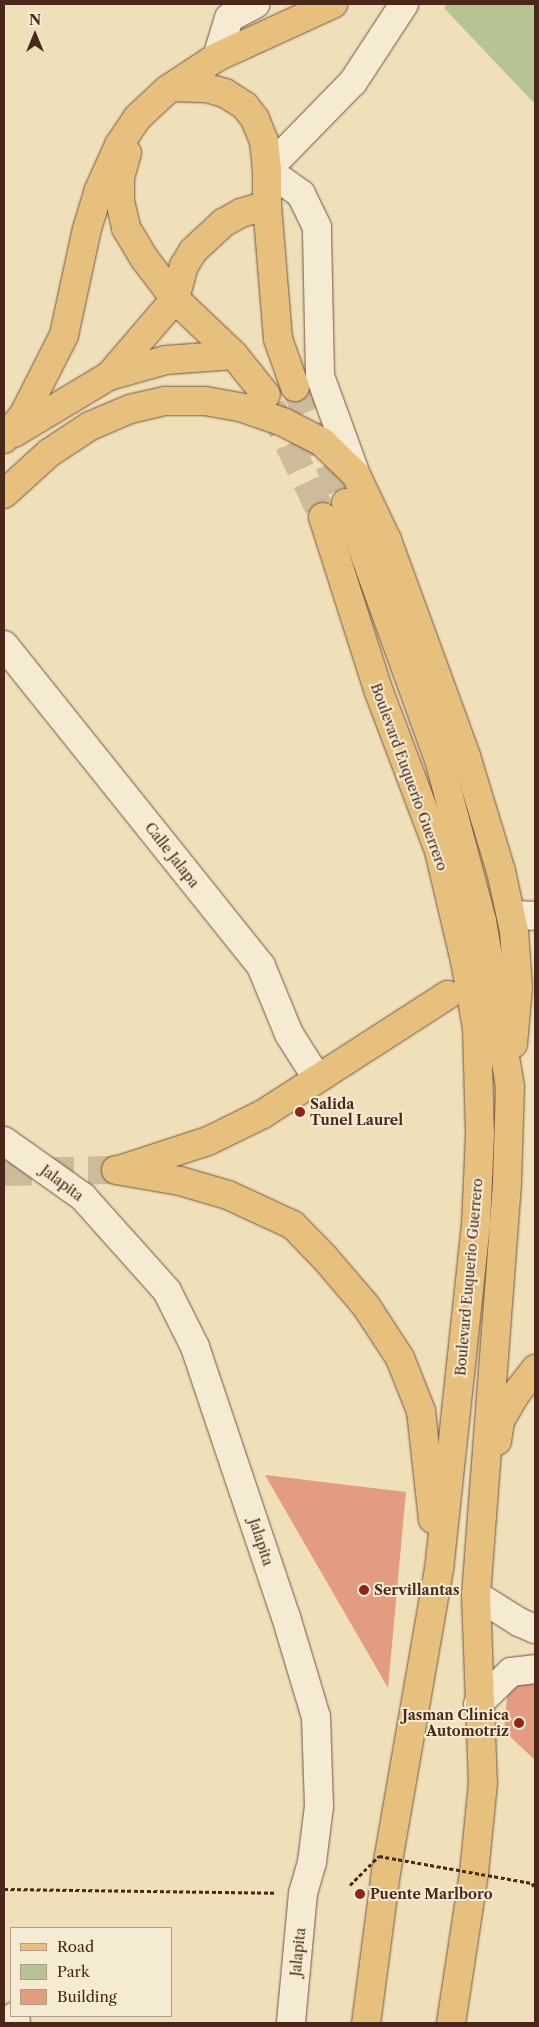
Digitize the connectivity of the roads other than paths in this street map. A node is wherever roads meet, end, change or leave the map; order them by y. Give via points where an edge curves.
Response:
1 (255, 4) edge
2 (333, 4) edge
3 (404, 4) edge
4 (217, 57) junction
5 (172, 87) junction
6 (137, 118) junction
7 (267, 170) junction
8 (267, 205) junction
9 (175, 299) junction
10 (234, 355) junction
11 (109, 376) junction
12 (295, 387) tunnel mouth
13 (266, 396) tunnel mouth
14 (4, 439) edge
15 (356, 475) junction
16 (4, 494) edge
17 (346, 503) tunnel mouth
18 (323, 517) tunnel mouth
19 (4, 646) edge
20 (523, 916) edge
21 (448, 996) dead end
22 (317, 1078) junction
23 (510, 1087) junction
24 (4, 1141) edge
25 (535, 1369) edge
26 (481, 1521) junction
27 (439, 1569) junction
28 (476, 1595) junction
29 (535, 1629) edge
30 (535, 1669) edge
31 (478, 1704) junction
32 (291, 2023) edge
33 (366, 2023) edge
34 (451, 2023) edge

1 - 4 street via 229,18
2 - 4 main road
3 - 7 street via 353,82
4 - 5 main road
5 - 6 main road
5 - 7 main road via 207,88 226,93 245,106 264,140
6 - 9 main road via 120,177 120,201 126,228
6 - 14 main road via 119,145 98,192 64,335 24,414
7 - 8 main road
7 - 15 street via 301,194 317,227 320,376
8 - 9 main road via 241,212 223,223 193,251 184,266
8 - 12 main road via 278,339
9 - 10 main road
9 - 11 main road
10 - 11 main road via 166,360
10 - 13 main road
11 - 14 main road
15 - 16 main road via 322,442 283,422 243,408 205,401 165,401 130,409 90,426 49,453
15 - 20 main road via 386,540 466,756 501,871
17 - 23 main road, Boulevard Euquerio Guerrero via 440,763 482,921
18 - 27 main road, Boulevard Euquerio Guerrero via 378,692 439,851 477,1028 480,1134 476,1224
19 - 22 street, Calle Jalapa via 261,966 289,1034
20 - 23 main road
21 - 22 main road
22 - 27 main road via 263,1114 208,1141 116,1170 180,1181 228,1195 293,1225 366,1306 400,1358 421,1411
23 - 26 main road, Boulevard Euquerio Guerrero via 507,1184
24 - 32 street, Jalapita via 83,1197 167,1291 195,1347 283,1608 316,1717 319,1806 312,1862 303,1893
25 - 26 main road via 515,1394 500,1421
26 - 28 main road
27 - 33 main road, Boulevard Euquerio Guerrero via 386,1872
28 - 29 street
28 - 31 main road
30 - 31 street via 511,1672
31 - 34 main road via 483,1783 474,1873

